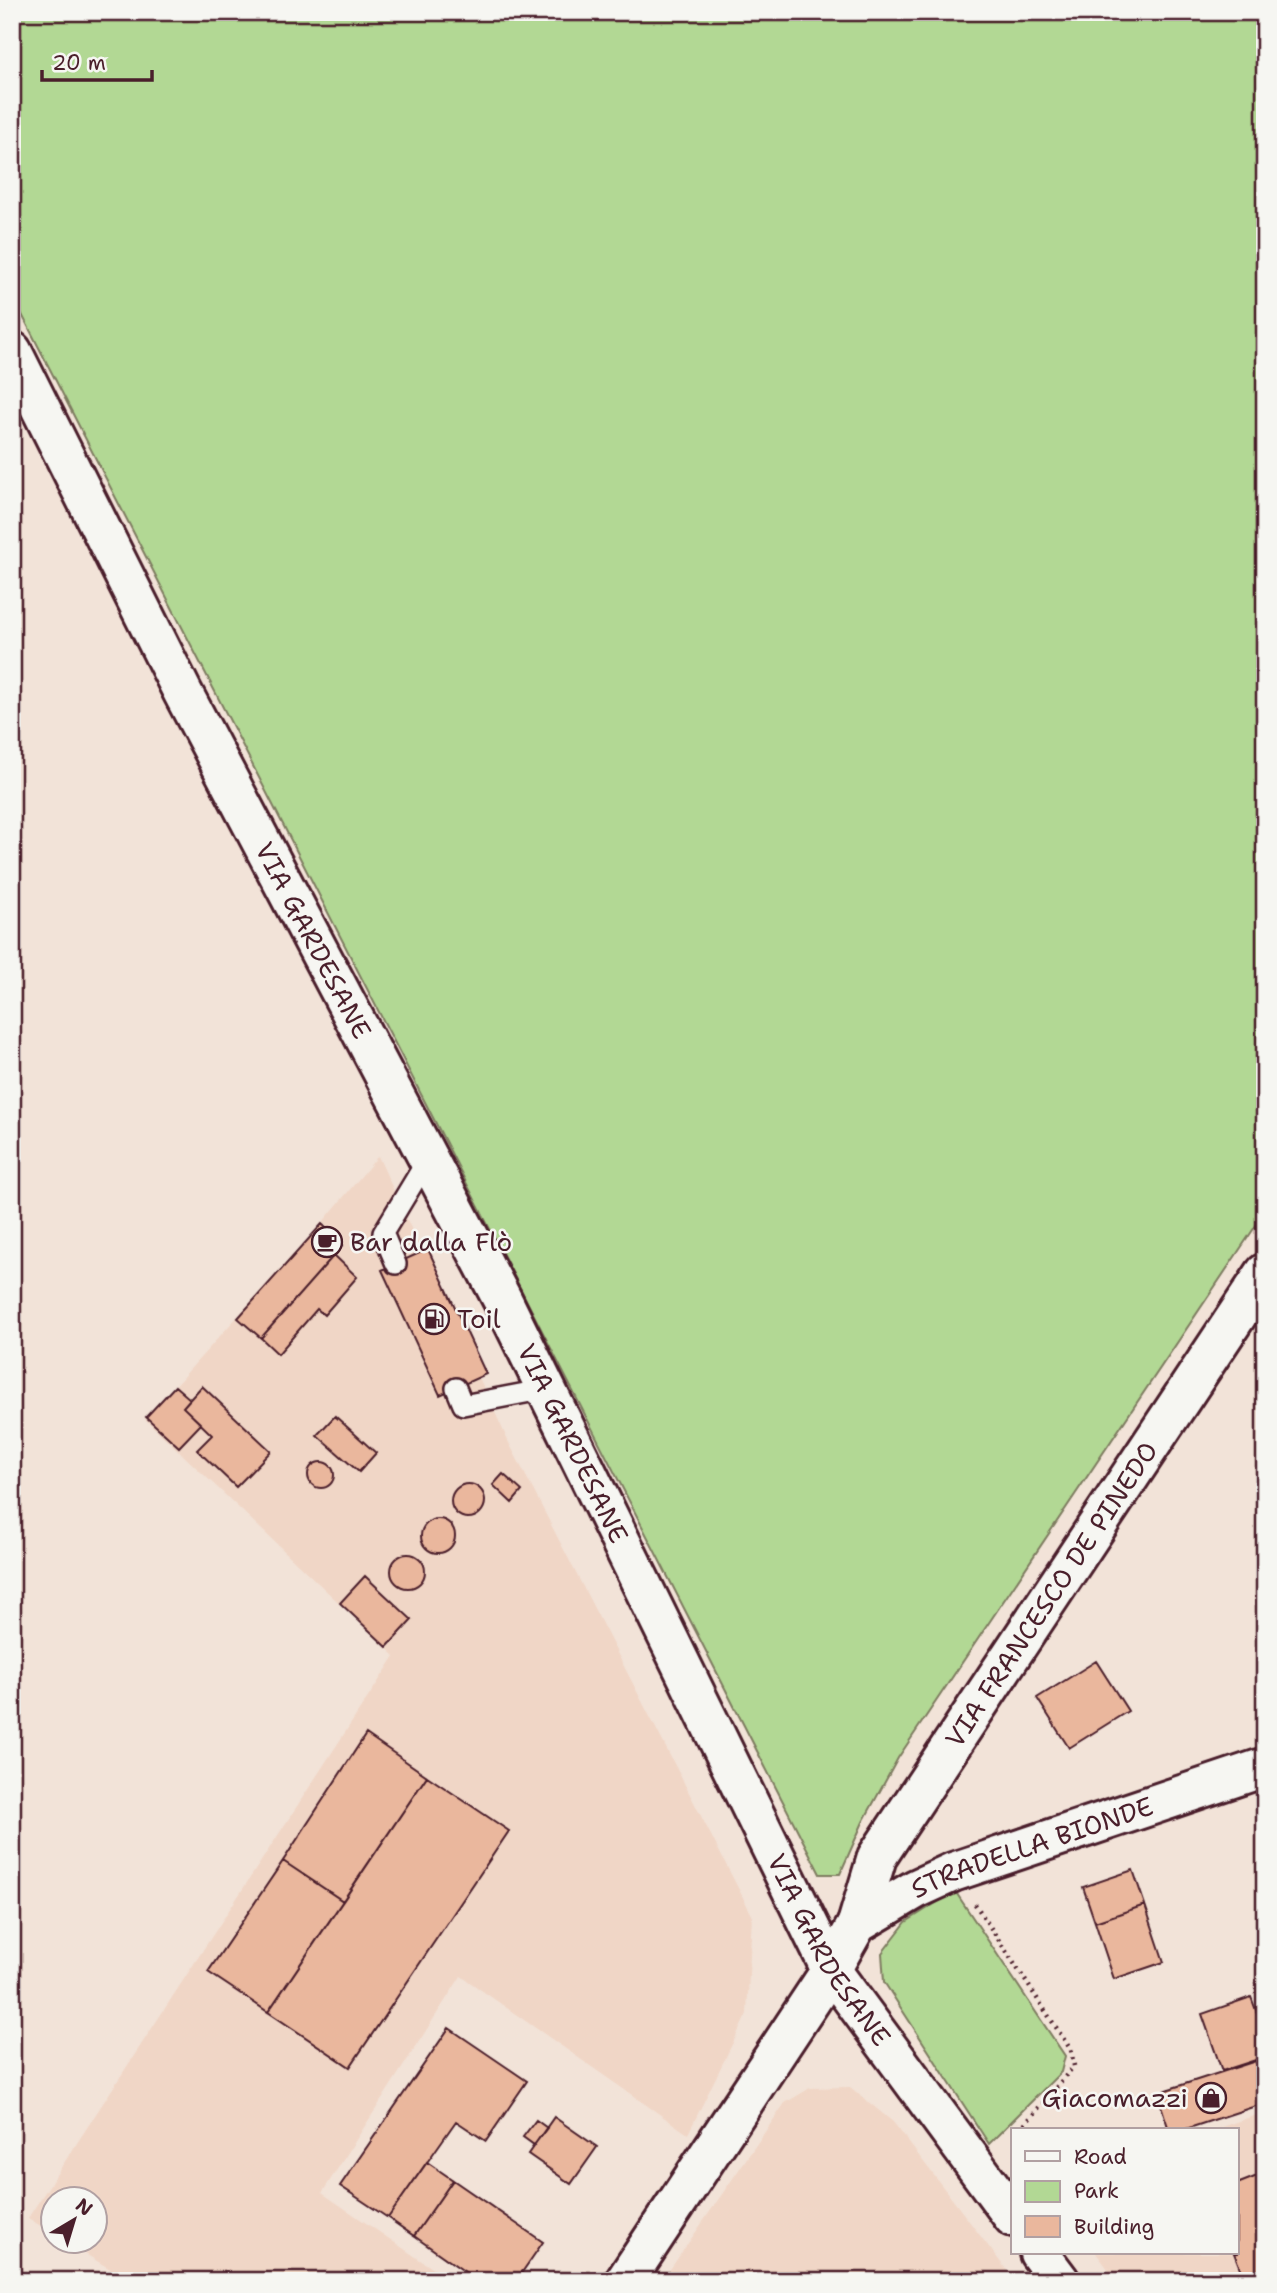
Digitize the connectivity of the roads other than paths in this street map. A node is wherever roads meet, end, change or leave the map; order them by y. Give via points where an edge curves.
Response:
1 (12, 351) edge
2 (429, 1157) junction
3 (396, 1264) dead end
4 (1265, 1273) edge
5 (456, 1388) dead end
6 (545, 1389) junction
7 (1265, 1767) edge
8 (858, 1924) junction
9 (831, 1970) junction
10 (1011, 2214) edge
11 (1040, 2254) edge
12 (625, 2281) edge
13 (1060, 2281) edge

1 - 2 main road, VIA GARDESANE via 183,693
2 - 3 lane via 383,1233
2 - 6 main road, VIA GARDESANE
4 - 8 main road, VIA FRANCESCO DE PINEDO via 877,1857
5 - 6 lane via 463,1405
6 - 9 main road, VIA GARDESANE
7 - 8 main road, STRADELLA BIONDE via 953,1872
8 - 9 main road, STRADELLA BIONDE
9 - 10 main road, VIA GARDESANE
9 - 12 main road, STRADELLA BIONDE
11 - 13 main road

